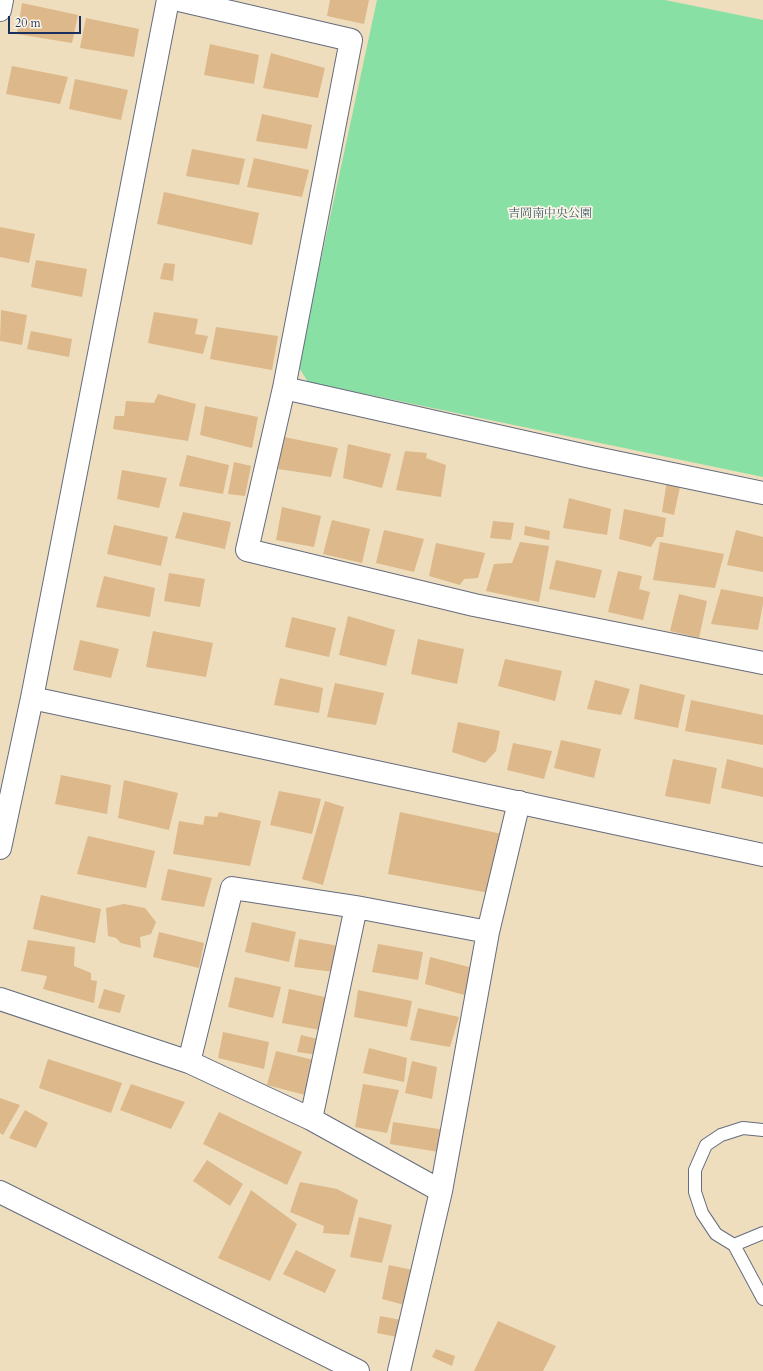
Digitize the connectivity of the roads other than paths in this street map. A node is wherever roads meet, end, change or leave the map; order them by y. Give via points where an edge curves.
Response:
1 (2, 0) edge
2 (168, 0) edge
3 (179, 0) edge
4 (0, 10) edge
5 (284, 388) junction
6 (763, 493) edge
7 (763, 663) edge
8 (32, 698) junction
9 (519, 802) junction
10 (0, 848) edge
11 (763, 855) edge
12 (356, 907) junction
13 (488, 932) junction
14 (0, 999) edge
15 (189, 1062) junction
16 (311, 1119) junction
17 (763, 1130) edge
18 (441, 1191) junction
19 (0, 1192) edge
20 (763, 1233) edge
21 (734, 1245) junction
22 (763, 1299) edge
23 (358, 1371) edge
24 (399, 1371) edge

1 - 4 street
2 - 8 street
3 - 5 street via 351,40
5 - 6 street
5 - 7 street via 247,550 474,605
8 - 9 street
8 - 10 street
9 - 11 street
9 - 13 street
12 - 13 street
12 - 15 street via 232,888
12 - 16 street
13 - 18 street
14 - 15 street
15 - 16 street
16 - 18 street
17 - 21 lane via 743,1128 721,1135 706,1145 695,1170 695,1192 702,1213 716,1234
18 - 24 street
19 - 23 street
20 - 21 lane
21 - 22 lane

